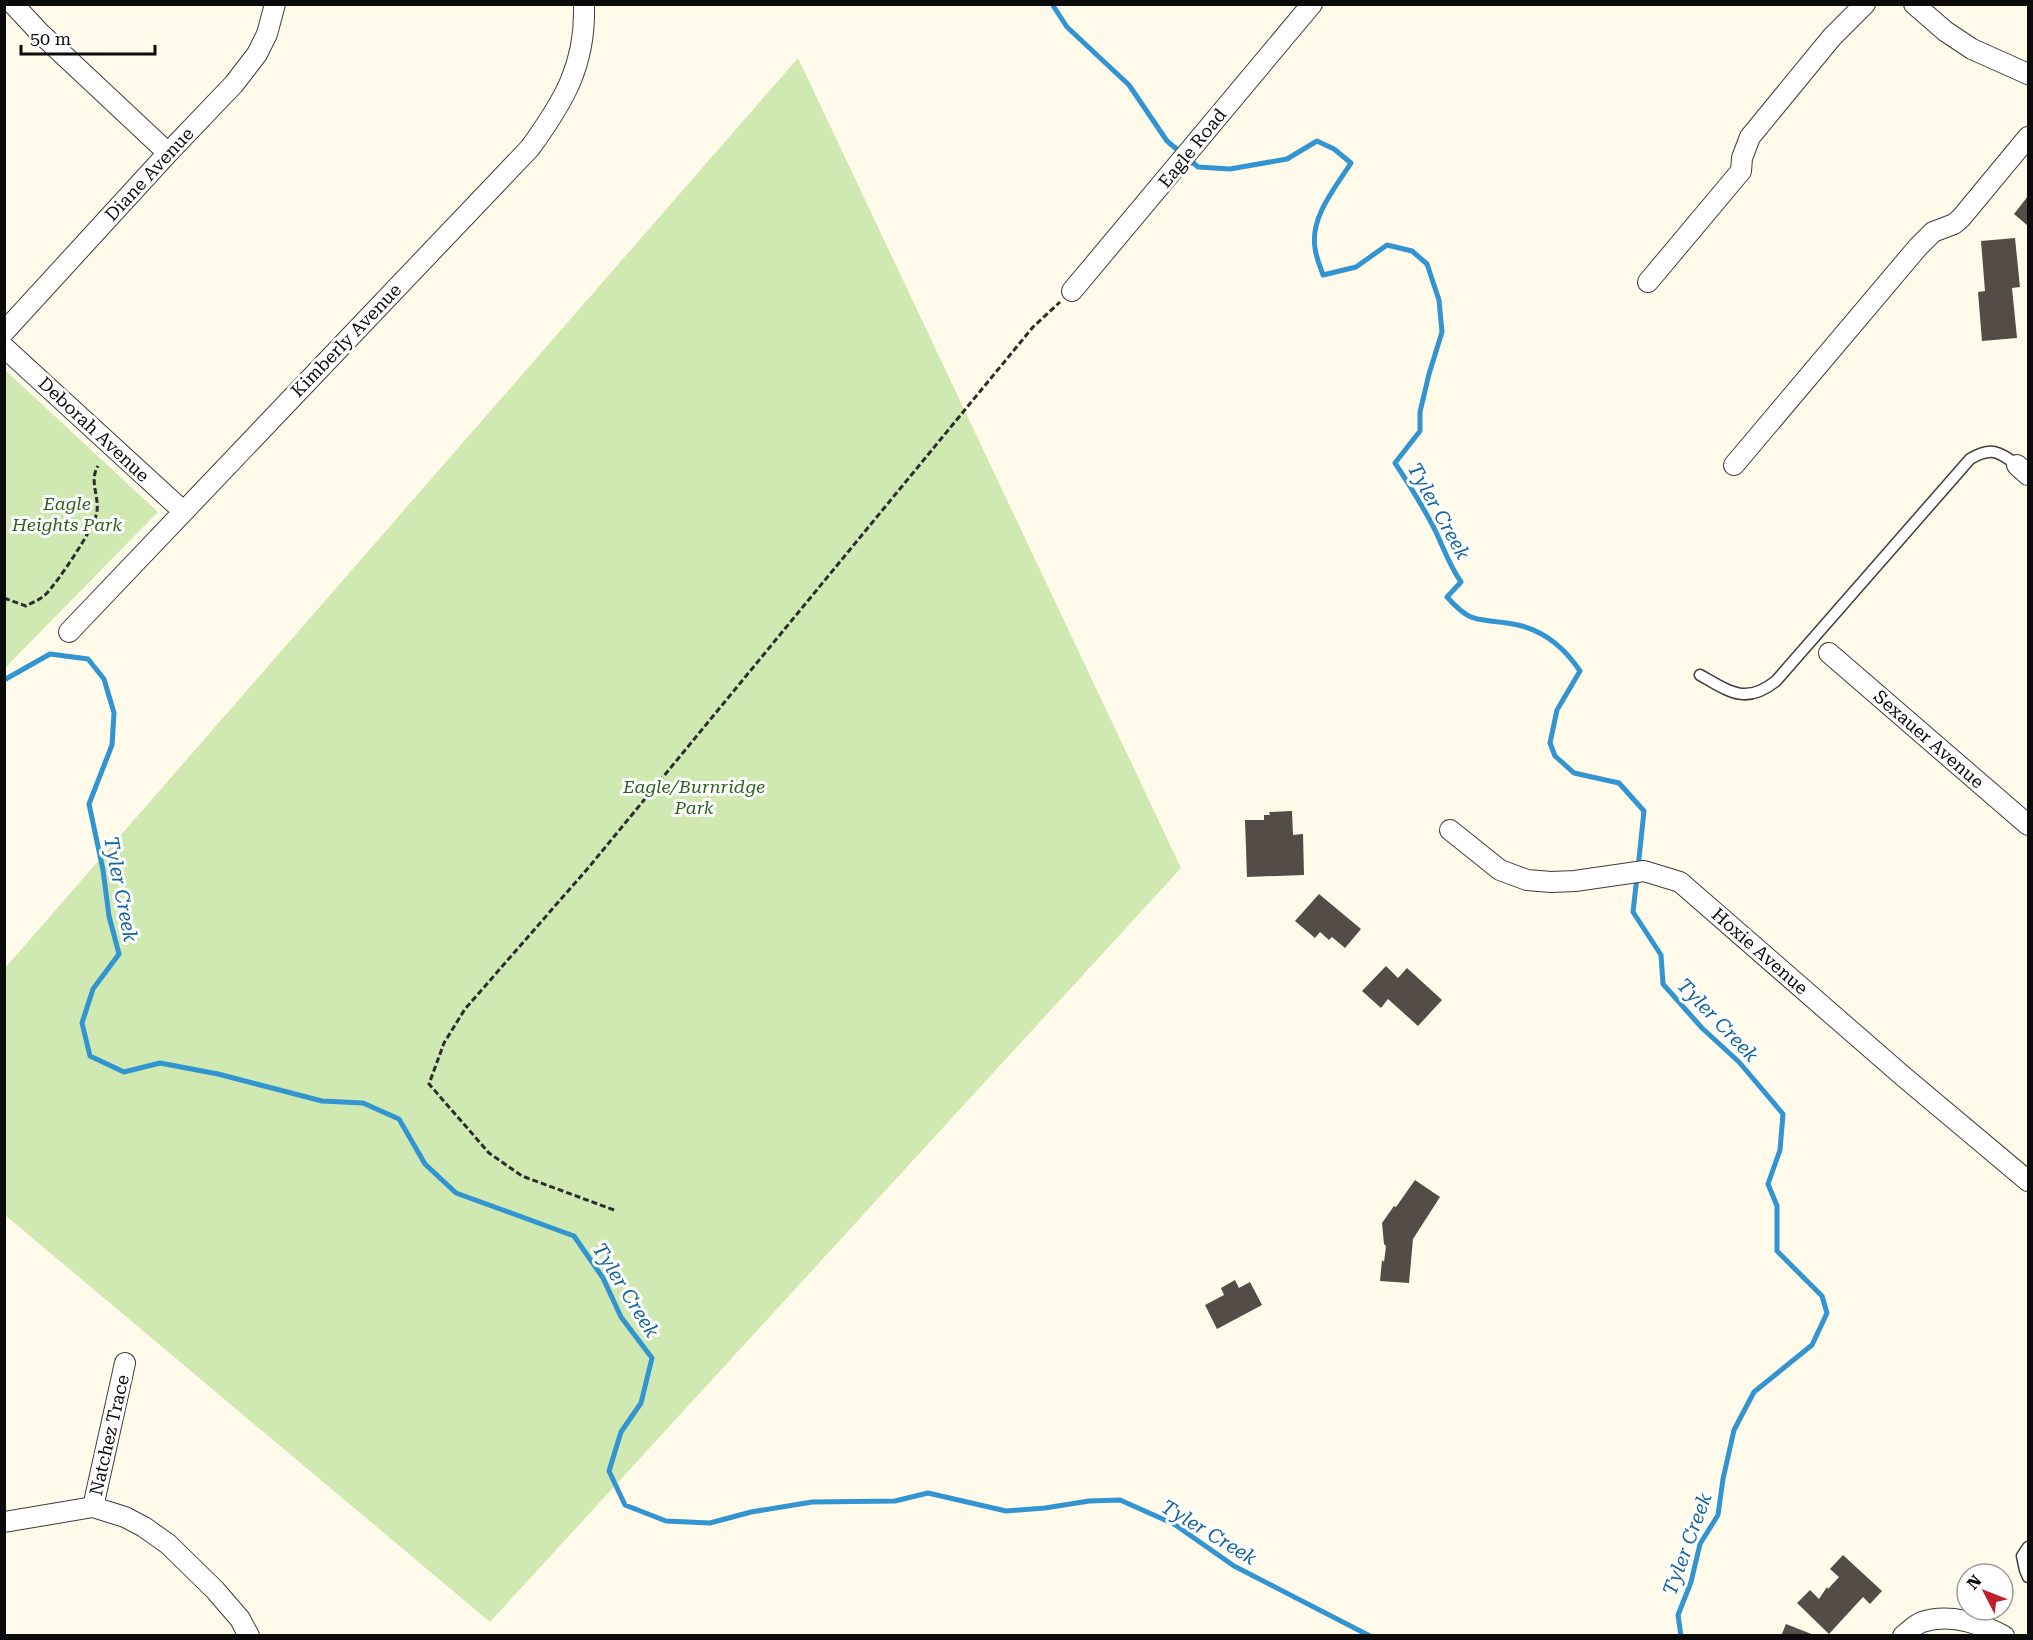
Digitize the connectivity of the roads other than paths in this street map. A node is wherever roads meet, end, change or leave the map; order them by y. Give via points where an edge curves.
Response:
1 (13, 4) edge
2 (275, 4) edge
3 (1312, 4) edge
4 (1865, 4) edge
5 (1914, 4) edge
6 (583, 14) edge
7 (2028, 74) edge
8 (2028, 137) edge
9 (168, 153) junction
10 (1648, 282) dead end
11 (1072, 291) road end
12 (4, 332) edge
13 (4, 347) edge
14 (1734, 465) dead end
15 (2023, 470) edge
16 (183, 511) junction
17 (69, 632) dead end
18 (1829, 653) dead end
19 (1700, 675) dead end
20 (2028, 825) edge
21 (1450, 830) dead end
22 (2028, 1181) edge
23 (125, 1363) dead end
24 (93, 1507) junction
25 (4, 1522) edge
26 (2028, 1547) edge
27 (2028, 1577) edge
28 (249, 1635) edge
29 (1903, 1635) edge
30 (2004, 1635) edge

1 - 9 street
2 - 9 street, Diane Avenue via 257,54
3 - 11 street, Eagle Road
4 - 10 street via 1832,37 1750,137 1741,171
5 - 7 street via 1972,49
6 - 16 street, Kimberly Avenue via 579,56 570,85 530,148
8 - 14 street via 1961,218 1933,232 1918,248
9 - 12 street, Diane Avenue
13 - 16 street, Deborah Avenue
15 - 19 lane via 1992,451 1970,459 1767,689 1740,695
16 - 17 street, Kimberly Avenue
18 - 20 street, Sexauer Avenue
21 - 22 street, Hoxie Avenue via 1500,870 1527,880 1575,881 1644,871 1680,882
23 - 24 street, Natchez Trace
24 - 25 street
24 - 28 street via 125,1517 168,1544 215,1590
26 - 27 lane via 2022,1556
29 - 30 street via 1920,1623 1941,1618 1973,1622

